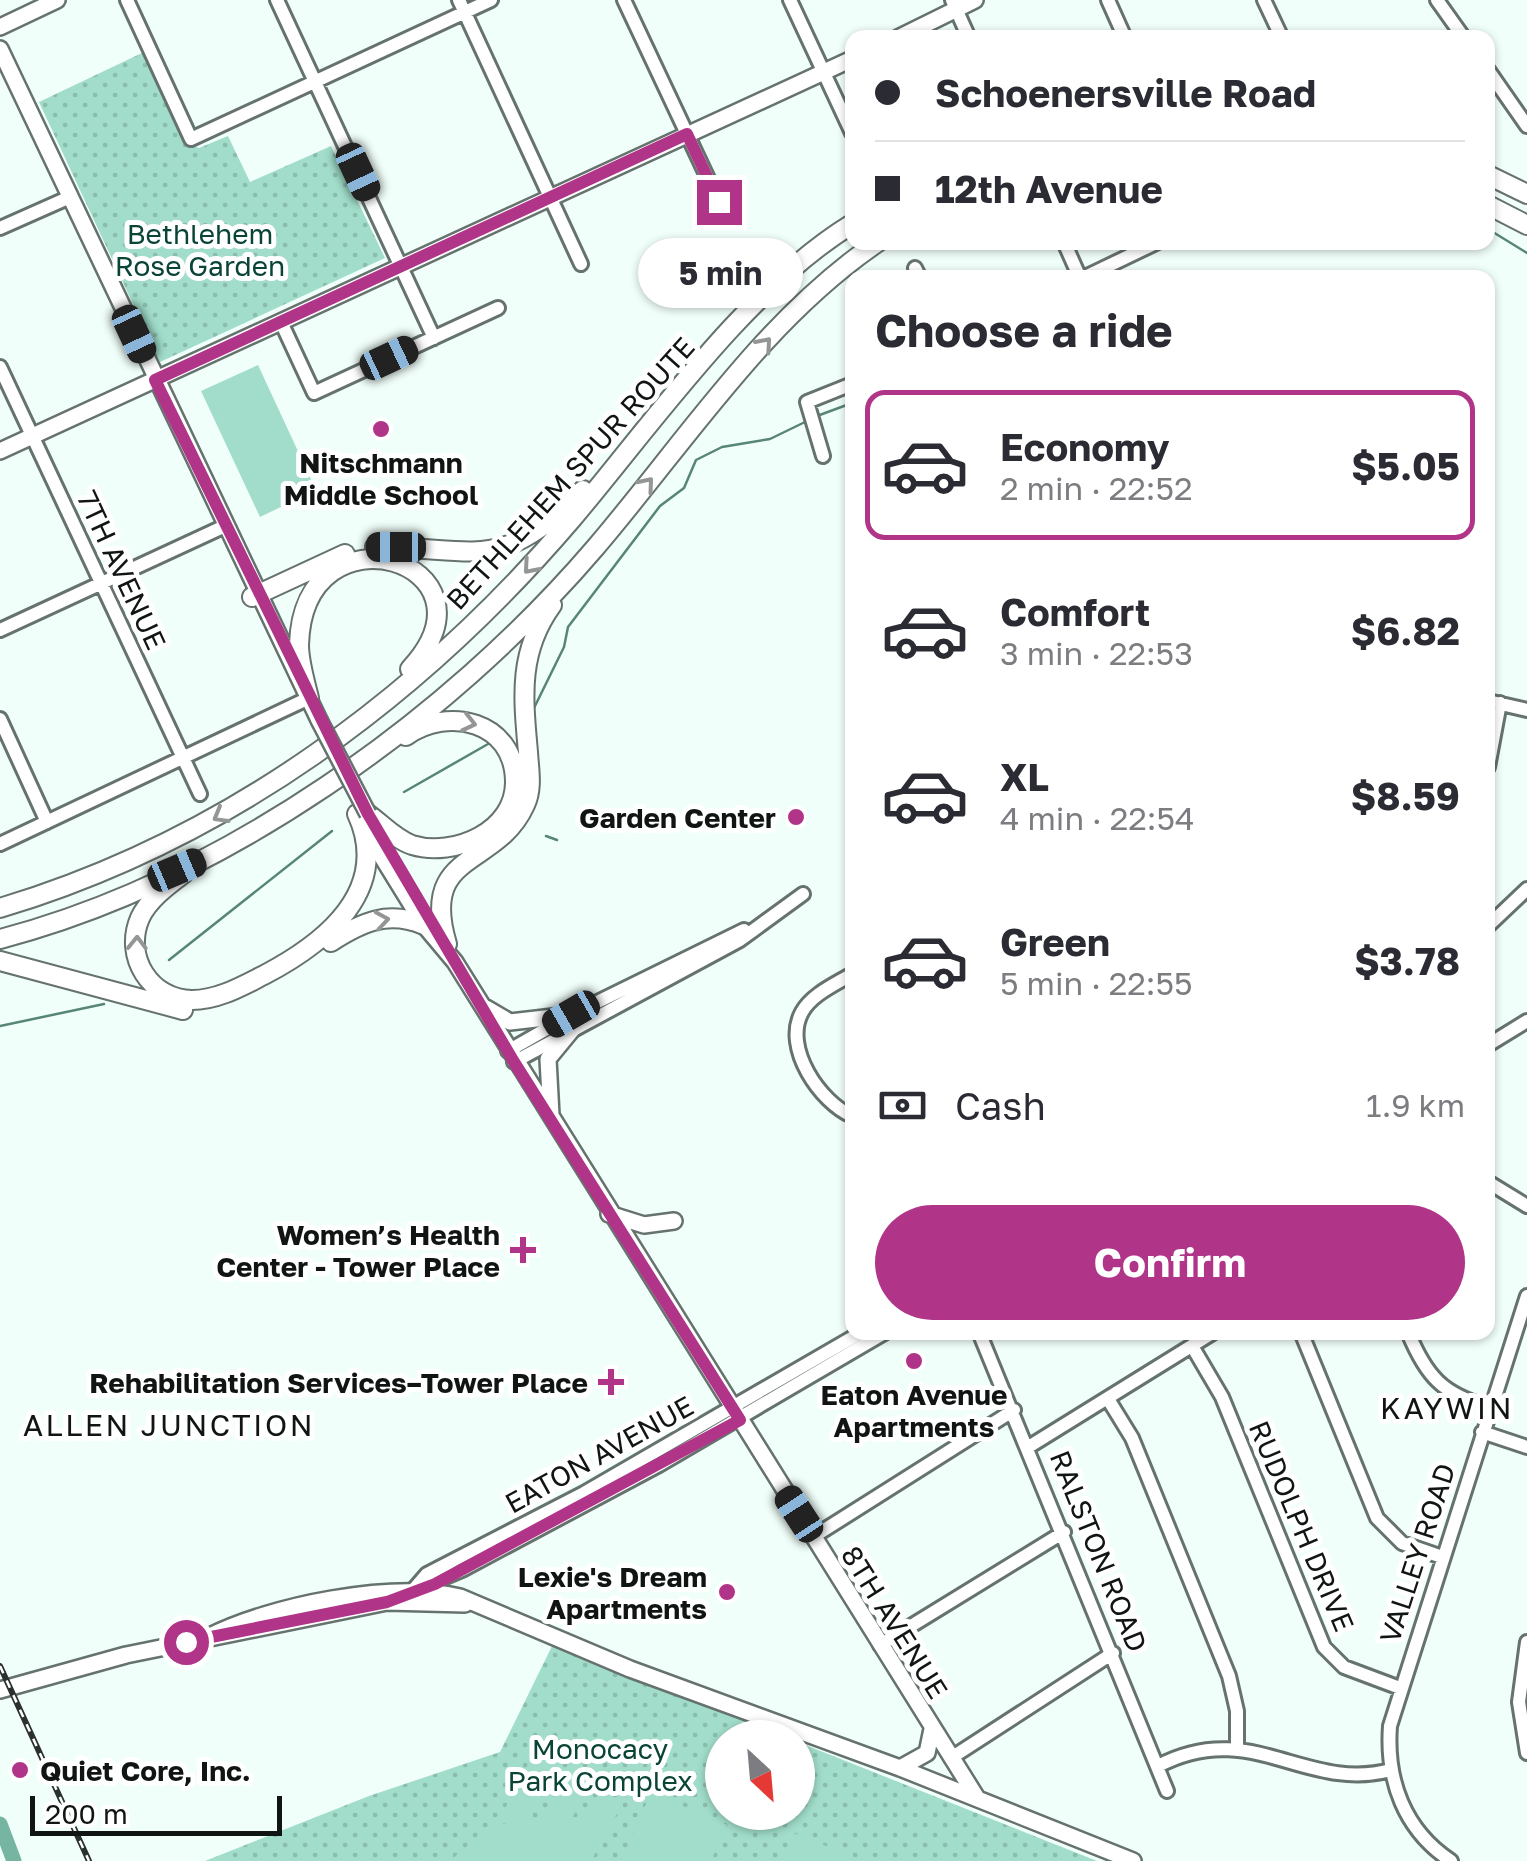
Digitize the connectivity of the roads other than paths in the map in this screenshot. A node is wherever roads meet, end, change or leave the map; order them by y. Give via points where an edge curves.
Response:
1 (57, 0) edge
2 (126, 0) edge
3 (277, 0) edge
4 (490, 0) edge
5 (624, 0) edge
6 (790, 0) edge
7 (975, 0) edge
8 (1108, 0) edge
9 (1264, 0) edge
10 (1438, 0) edge
11 (954, 5) edge
12 (462, 6) edge
13 (0, 27) edge
14 (912, 30) edge
15 (965, 30) edge
16 (1122, 30) edge
17 (1278, 30) edge
18 (1459, 30) edge
19 (0, 49) edge
20 (845, 62) edge
21 (824, 72) junction
22 (1495, 80) edge
23 (315, 81) junction
24 (845, 118) edge
25 (1527, 126) edge
26 (687, 134) junction
27 (1495, 178) edge
28 (1527, 194) edge
29 (70, 196) junction
30 (550, 198) junction
31 (719, 202) dead end
32 (1495, 208) edge
33 (1527, 224) edge
34 (0, 228) edge
35 (845, 228) edge
36 (866, 250) edge
37 (1141, 250) edge
38 (582, 264) dead end
39 (402, 266) junction
40 (1099, 270) edge
41 (498, 308) dead end
42 (282, 322) junction
43 (434, 338) junction
44 (0, 368) edge
45 (155, 380) junction
46 (845, 388) edge
47 (661, 412) junction
48 (32, 436) junction
49 (0, 451) edge
50 (823, 456) dead end
51 (225, 526) junction
52 (594, 550) junction
53 (342, 566) junction
54 (101, 584) junction
55 (258, 600) junction
56 (0, 630) edge
57 (305, 700) junction
58 (1495, 702) edge
59 (1527, 710) edge
60 (0, 719) edge
61 (183, 758) junction
62 (288, 774) junction
63 (322, 790) junction
64 (200, 794) dead end
65 (362, 814) junction
66 (47, 822) junction
67 (0, 844) edge
68 (213, 855) junction
69 (1527, 889) edge
70 (803, 894) dead end
71 (0, 908) edge
72 (1495, 919) edge
73 (439, 935) junction
74 (0, 939) edge
75 (0, 962) edge
76 (845, 979) edge
77 (479, 1002) junction
78 (573, 1020) junction
79 (1527, 1021) edge
80 (1495, 1042) edge
81 (511, 1056) junction
82 (845, 1110) edge
83 (552, 1124) junction
84 (1495, 1186) edge
85 (1527, 1206) edge
86 (609, 1214) junction
87 (674, 1221) dead end
88 (1527, 1296) edge
89 (850, 1340) edge
90 (872, 1340) edge
91 (983, 1340) edge
92 (1201, 1340) edge
93 (1303, 1340) edge
94 (1411, 1340) edge
95 (1192, 1346) junction
96 (1108, 1399) junction
97 (1489, 1407) junction
98 (1014, 1410) junction
99 (737, 1415) junction
100 (1482, 1432) junction
101 (1030, 1446) junction
102 (1527, 1447) edge
103 (1064, 1532) junction
104 (814, 1537) junction
105 (1442, 1557) junction
106 (462, 1570) junction
107 (414, 1590) junction
108 (387, 1602) junction
109 (470, 1603) junction
110 (208, 1637) junction
111 (1527, 1642) edge
112 (880, 1646) junction
113 (1113, 1652) junction
114 (1400, 1688) junction
115 (0, 1690) edge
116 (932, 1729) junction
117 (1237, 1748) junction
118 (1527, 1753) edge
119 (951, 1758) junction
120 (1158, 1766) junction
121 (900, 1768) junction
122 (1391, 1770) junction
123 (1167, 1791) dead end
124 (977, 1798) junction
125 (1132, 1861) edge
126 (1451, 1861) edge

1 - 13 main road
2 - 23 street via 191,138
3 - 23 street
4 - 12 street
5 - 26 street
6 - 21 street
7 - 11 main road
8 - 16 street
9 - 17 street
10 - 18 street
11 - 14 main road
11 - 15 street
12 - 23 street
12 - 30 street
19 - 29 main road, 8TH AVENUE
20 - 21 main road
21 - 24 street
21 - 26 main road
22 - 25 street
23 - 39 street
26 - 30 main road
26 - 31 street
27 - 28 highway
29 - 34 street
29 - 45 main road, 8TH AVENUE
30 - 38 street
30 - 39 main road
32 - 33 highway
35 - 47 highway, BETHLEHEM SPUR ROUTE via 762,298
52 -> 36 highway via 774,334
37 - 40 street
39 - 42 main road
39 - 43 street
41 - 43 street
42 - 43 street via 314,393
42 - 45 main road
44 - 48 street, 7TH AVENUE
45 - 48 main road
45 - 51 main road, 8TH AVENUE
46 - 50 street via 809,408
47 - 55 highway via 561,512 504,548 464,555 366,548
47 -> 62 highway, BETHLEHEM SPUR ROUTE via 498,604 368,716
48 - 49 main road
48 - 54 street, 7TH AVENUE
51 - 54 street
51 - 55 main road, 8TH AVENUE
52 - 63 highway via 478,667
52 - 73 highway via 542,619 527,653 525,806 499,838 449,877 442,888
53 - 55 highway
53 - 57 highway via 317,588 303,615
53 - 62 highway via 388,558 415,568 434,597 434,626 412,667
54 - 56 street
54 - 61 street, 7TH AVENUE
55 - 57 main road, 8TH AVENUE
57 - 61 street
57 - 65 main road, 8TH AVENUE
58 - 59 street
60 - 66 street
61 - 64 street, 7TH AVENUE
61 - 66 street
62 -> 71 highway, BETHLEHEM SPUR ROUTE via 149,852
63 -> 65 highway via 417,728 441,720 483,726 506,750 514,773 512,800 494,827 469,842 439,849 410,844
63 - 68 highway
65 -> 68 highway via 365,867 338,926 236,989 178,999 144,975 135,948 139,919 158,895
65 - 73 main road, 8TH AVENUE
66 - 67 street
68 - 74 highway
69 - 72 street
70 - 78 street
75 -> 73 highway via 167,1008 198,1010 250,994 368,922 396,916
73 - 77 main road, 8TH AVENUE
76 - 82 street via 808,1004 796,1030 802,1058 827,1102
77 - 78 main road via 510,1022
77 - 81 main road, 8TH AVENUE
78 - 81 street
78 - 83 main road via 548,1059
79 - 80 street
81 - 83 main road, 8TH AVENUE
83 - 86 main road, 8TH AVENUE
84 - 85 street
86 - 87 main road via 644,1225
86 - 99 main road, 8TH AVENUE
88 - 97 street, VALLEY ROAD
89 - 99 street, EATON AVENUE
90 - 99 street, EATON AVENUE
91 - 98 street, RALSTON ROAD
92 - 95 street
93 - 105 street via 1377,1518 1402,1543
94 - 97 street via 1440,1388
95 - 96 street
95 - 114 street, RUDOLPH DRIVE via 1222,1397 1324,1647 1344,1667
96 - 101 street
96 - 117 street via 1132,1438 1228,1676
97 - 100 street, VALLEY ROAD
98 - 101 street, RALSTON ROAD
98 - 104 street
99 - 104 main road, 8TH AVENUE
99 - 106 street, EATON AVENUE
99 - 107 street, EATON AVENUE via 427,1574
100 - 102 street
100 - 105 street, VALLEY ROAD
101 - 103 street, RALSTON ROAD
103 - 112 street
103 - 113 street, RALSTON ROAD
104 - 112 main road, 8TH AVENUE
105 - 114 street, VALLEY ROAD
106 - 107 street, EATON AVENUE
106 - 109 street via 460,1586
107 - 108 street, EATON AVENUE
107 - 109 main road
107 - 110 main road via 384,1590 256,1617
108 - 109 main road
108 - 110 main road
109 - 121 main road
110 - 115 main road
111 - 118 street via 1519,1702
112 - 116 main road, 8TH AVENUE
113 - 119 street
113 - 120 street, RALSTON ROAD
114 - 122 street, VALLEY ROAD via 1390,1726
116 - 119 main road, 8TH AVENUE
116 - 121 main road via 927,1753
117 - 120 street via 1192,1752
117 - 122 street via 1339,1774
119 - 124 main road, 8TH AVENUE
120 - 123 street, RALSTON ROAD
121 - 124 main road
122 - 126 street via 1412,1824
124 - 125 main road

